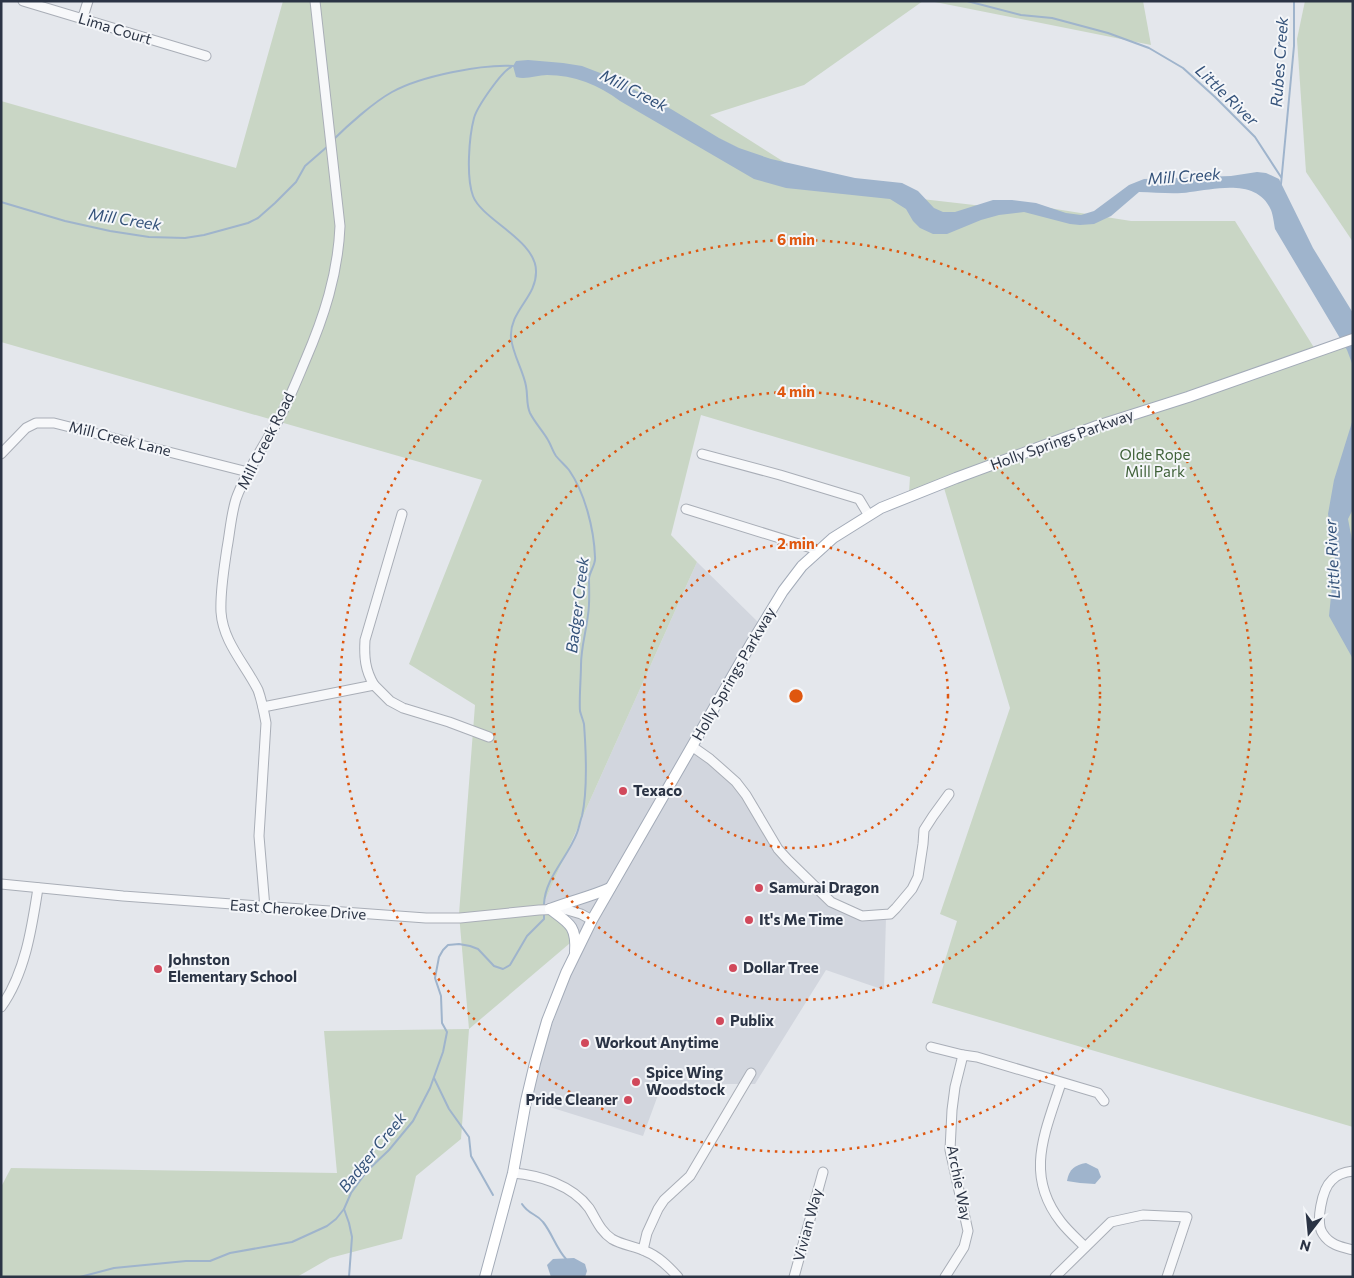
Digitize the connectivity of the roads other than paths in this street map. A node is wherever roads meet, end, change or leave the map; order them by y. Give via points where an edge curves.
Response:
1 (24, 1) edge
2 (88, 1) edge
3 (315, 1) edge
4 (82, 20) junction
5 (206, 56) dead end
6 (1353, 339) edge
7 (1, 454) edge
8 (702, 454) dead end
9 (248, 472) junction
10 (686, 509) dead end
11 (402, 514) dead end
12 (868, 514) junction
13 (818, 550) junction
14 (374, 685) junction
15 (263, 708) junction
16 (489, 737) dead end
17 (693, 747) junction
18 (949, 794) dead end
19 (1, 884) edge
20 (38, 888) junction
21 (610, 888) junction
22 (265, 908) junction
23 (550, 909) junction
24 (592, 920) junction
25 (575, 954) junction
26 (1, 1008) edge
27 (931, 1047) dead end
28 (964, 1055) junction
29 (751, 1073) dead end
30 (1061, 1083) junction
31 (1104, 1102) dead end
32 (1353, 1171) edge
33 (823, 1172) dead end
34 (513, 1173) junction
35 (1086, 1247) junction
36 (643, 1250) junction
37 (1353, 1250) edge
38 (486, 1277) edge
39 (678, 1277) edge
40 (794, 1277) edge
41 (945, 1277) edge
42 (1055, 1277) edge
43 (1167, 1277) edge

1 - 4 street, Lima Court
2 - 4 street
3 - 9 street, Mill Creek Road via 340,226 335,276 322,320 296,384
4 - 5 street, Lima Court
6 - 12 main road, Holly Springs Parkway via 1097,426
7 - 9 street, Mill Creek Lane via 26,428 36,423 54,424
8 - 12 street via 859,500
9 - 15 street, Mill Creek Road via 236,499 231,523 221,613 225,632 258,691
10 - 13 street
11 - 14 street via 364,640 364,660
12 - 13 main road, Holly Springs Parkway
13 - 17 main road, Holly Springs Parkway via 778,599
14 - 15 street
14 - 16 street via 390,701 403,708
15 - 22 street, Mill Creek Road via 266,742 259,836
17 - 18 street via 736,782 788,860 831,902 862,916 890,914 912,889 918,877 924,830
17 - 21 main road, Holly Springs Parkway
19 - 20 street, East Cherokee Drive
20 - 22 street, East Cherokee Drive
20 - 26 street via 19,974
21 - 23 main road
21 - 24 main road, Holly Springs Parkway
22 - 23 street, East Cherokee Drive via 426,918
23 - 24 street, East Cherokee Drive via 572,911
23 - 25 main road via 570,924 576,940
24 - 25 main road, Holly Springs Parkway
25 - 34 main road, Holly Springs Parkway via 547,1020 537,1055
27 - 28 street
28 - 30 street
28 - 41 street, Archie Way via 955,1087 950,1150 968,1231 964,1247
29 - 36 street via 690,1176 658,1209
30 - 31 street via 1098,1093
30 - 35 street via 1039,1156 1040,1178 1046,1198 1061,1222
32 - 37 street via 1341,1173 1331,1180 1318,1214 1321,1232 1332,1243
33 - 40 street, Vivian Way
34 - 36 street via 542,1178 561,1186 583,1202 606,1234 620,1243
34 - 38 main road, Holly Springs Parkway
35 - 42 street
35 - 43 street via 1111,1222 1142,1215 1186,1217
36 - 39 street via 659,1259

